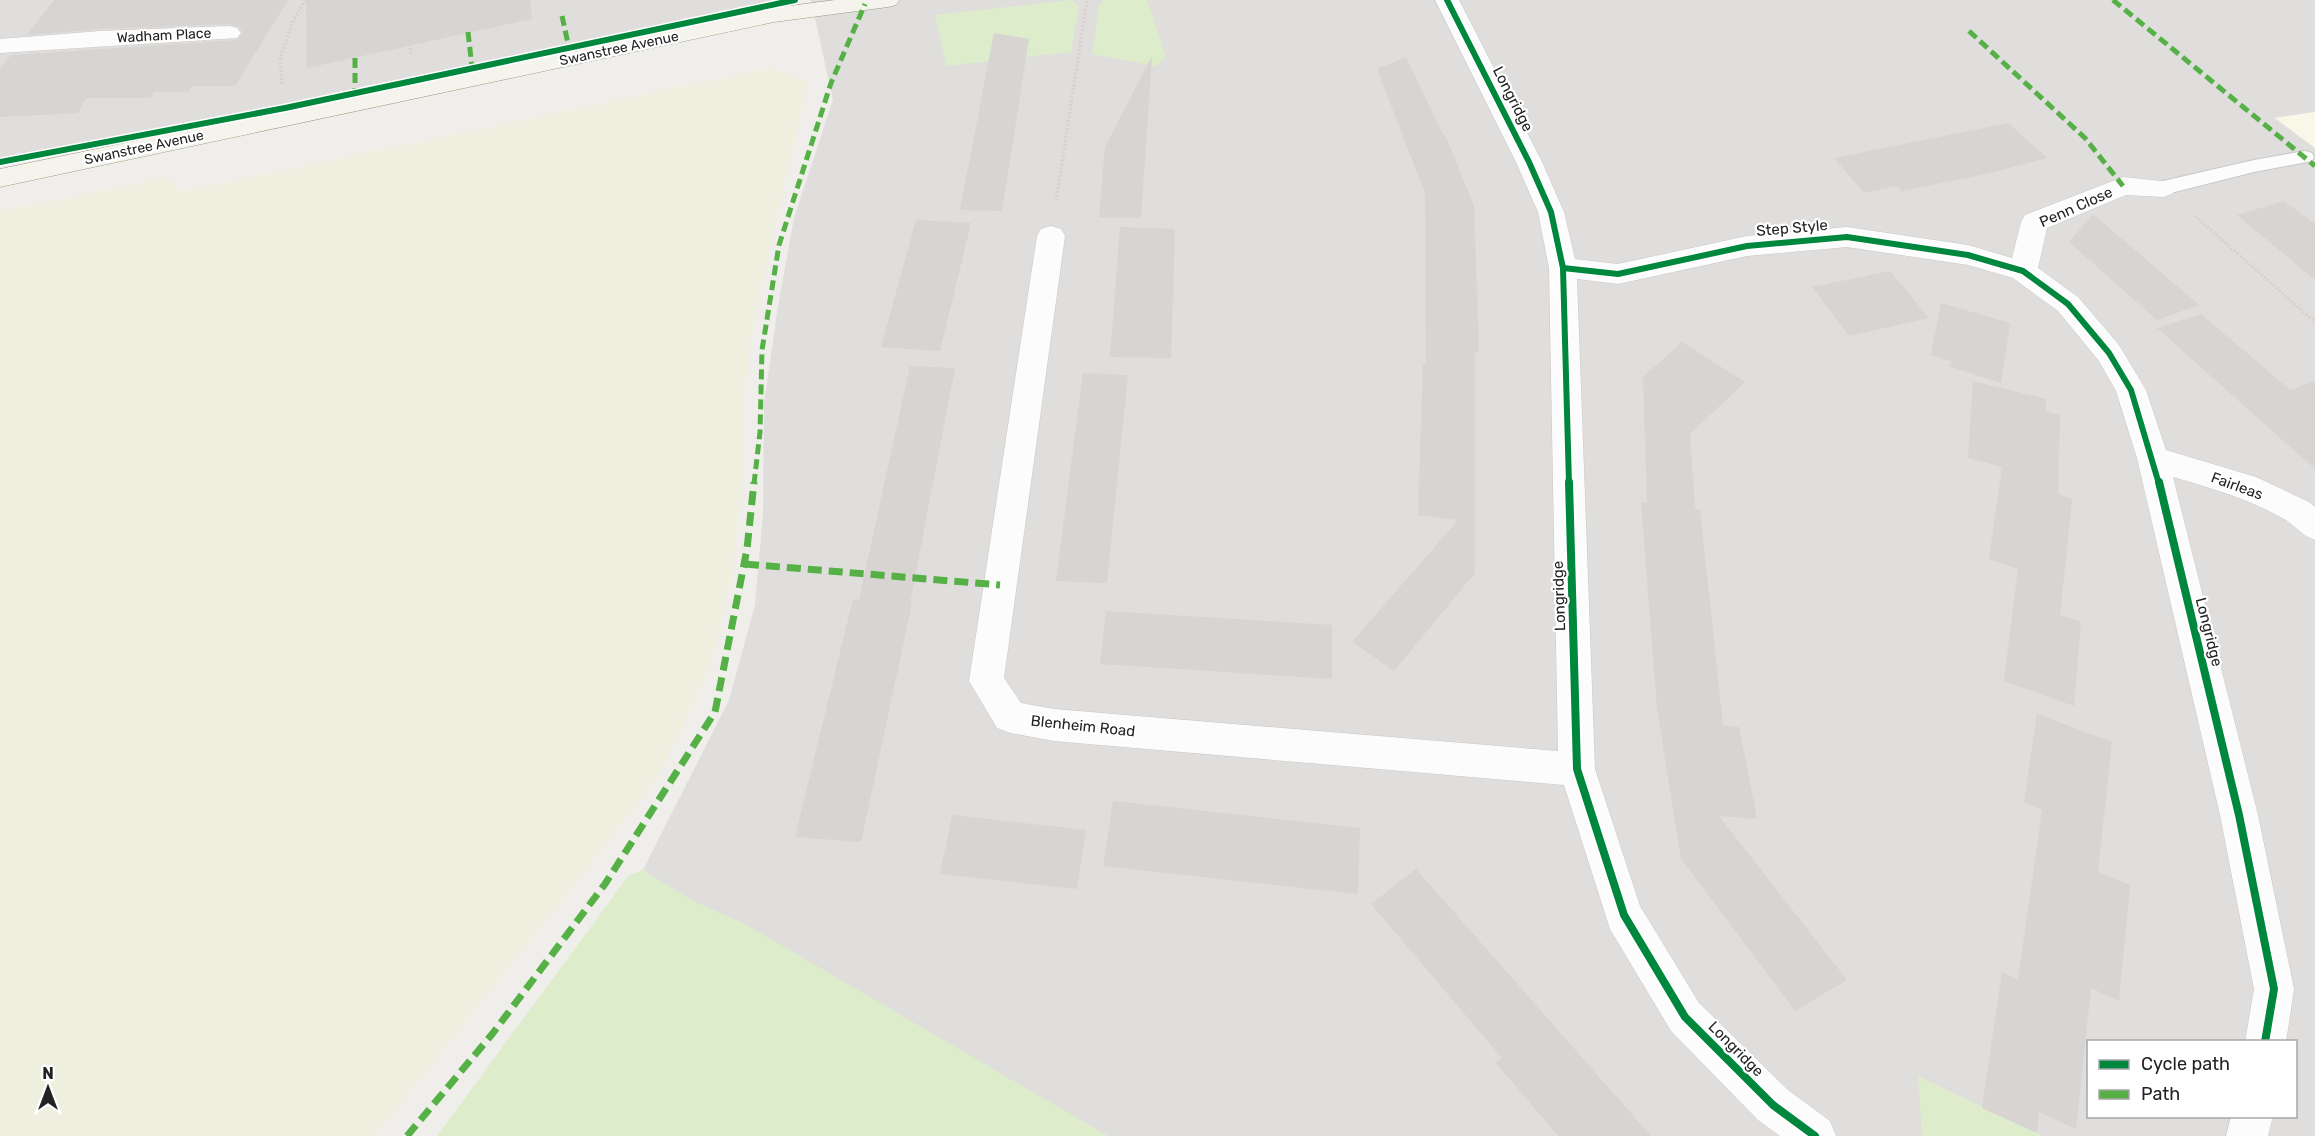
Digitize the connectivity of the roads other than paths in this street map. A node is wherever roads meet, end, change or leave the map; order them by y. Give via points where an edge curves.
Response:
1 (888, 0) edge
2 (1452, 1) edge
3 (229, 33) dead end
4 (100, 38) junction
5 (0, 46) edge
6 (83, 63) dead end
7 (2305, 157) dead end
8 (0, 178) edge
9 (2163, 188) joint
10 (1051, 236) road end
11 (1563, 268) junction
12 (2023, 271) junction
13 (2153, 458) junction
14 (2315, 527) edge
15 (1577, 768) junction
16 (2265, 1040) edge
17 (2252, 1118) edge
18 (1815, 1136) edge
19 (2247, 1136) edge

1 - 8 street, Swanstree Avenue via 774,15
2 - 11 street, Longridge via 1543,192
3 - 4 street, Wadham Place
4 - 5 street, Wadham Place
4 - 6 street, Wadham Place
7 - 9 lane
9 - 12 street, Penn Close via 2123,186 2035,222
10 - 15 street, Blenheim Road via 986,681 1010,717 1054,726
11 - 12 street, Step Style via 1618,274 1747,246 1847,237 1968,255
11 - 15 street, Longridge
12 - 13 street, Longridge via 2068,304 2109,352 2131,390
13 - 14 street, Fairleas via 2245,486 2298,511
13 - 16 street, Longridge via 2239,815 2274,989
15 - 18 street, Longridge via 1624,915 1685,1017 1773,1105
17 - 19 street

